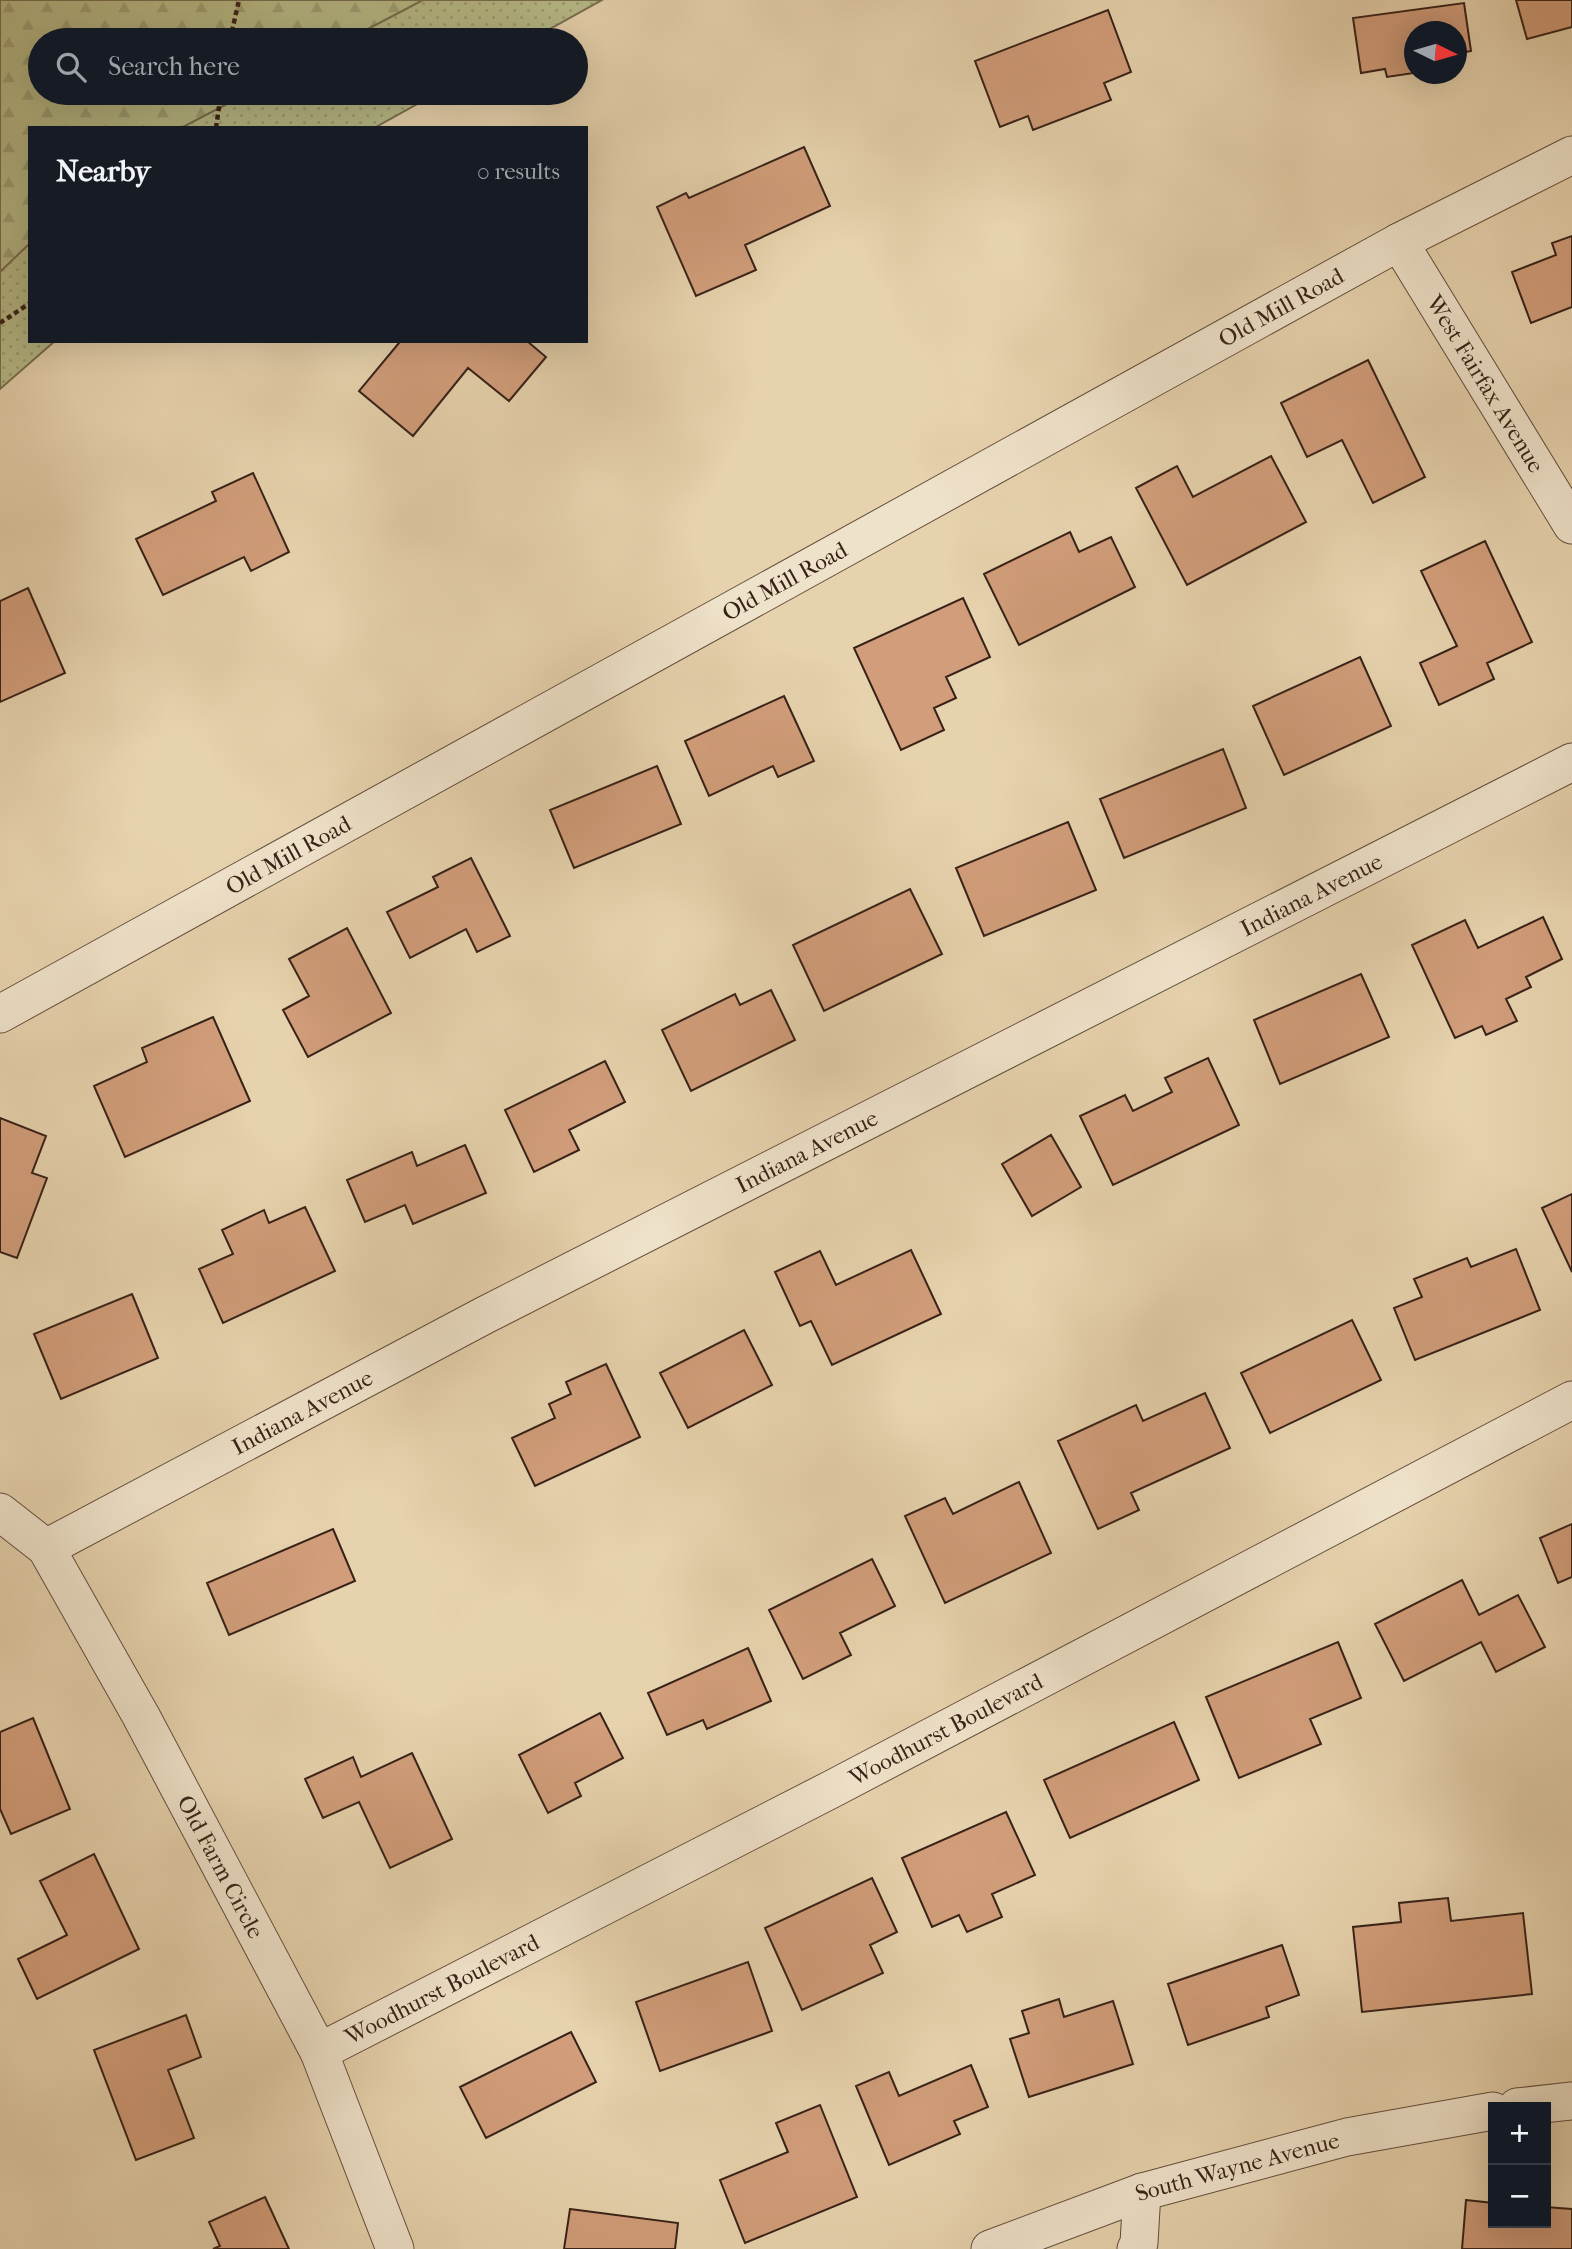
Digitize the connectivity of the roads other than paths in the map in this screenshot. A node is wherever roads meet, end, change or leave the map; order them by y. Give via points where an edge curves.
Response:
1 (1572, 155) edge
2 (1399, 242) junction
3 (1572, 526) edge
4 (1572, 762) edge
5 (0, 1014) edge
6 (1572, 1400) edge
7 (0, 1513) edge
8 (46, 1548) junction
9 (319, 2052) junction
10 (1572, 2101) edge
11 (1551, 2103) edge
12 (1488, 2112) edge
13 (1142, 2192) junction
14 (395, 2249) edge
15 (990, 2249) edge
16 (1136, 2249) edge

1 - 2 street, Old Mill Road
2 - 3 street, West Fairfax Avenue
2 - 5 street, Old Mill Road
4 - 8 street, Indiana Avenue via 485,1315
6 - 9 street, Woodhurst Boulevard
7 - 8 street, Old Farm Circle
8 - 9 street, Old Farm Circle via 141,1716
9 - 14 street, Old Farm Circle
10 - 11 street
12 - 13 street, South Wayne Avenue via 1348,2137
13 - 15 street, South Wayne Avenue
13 - 16 street

